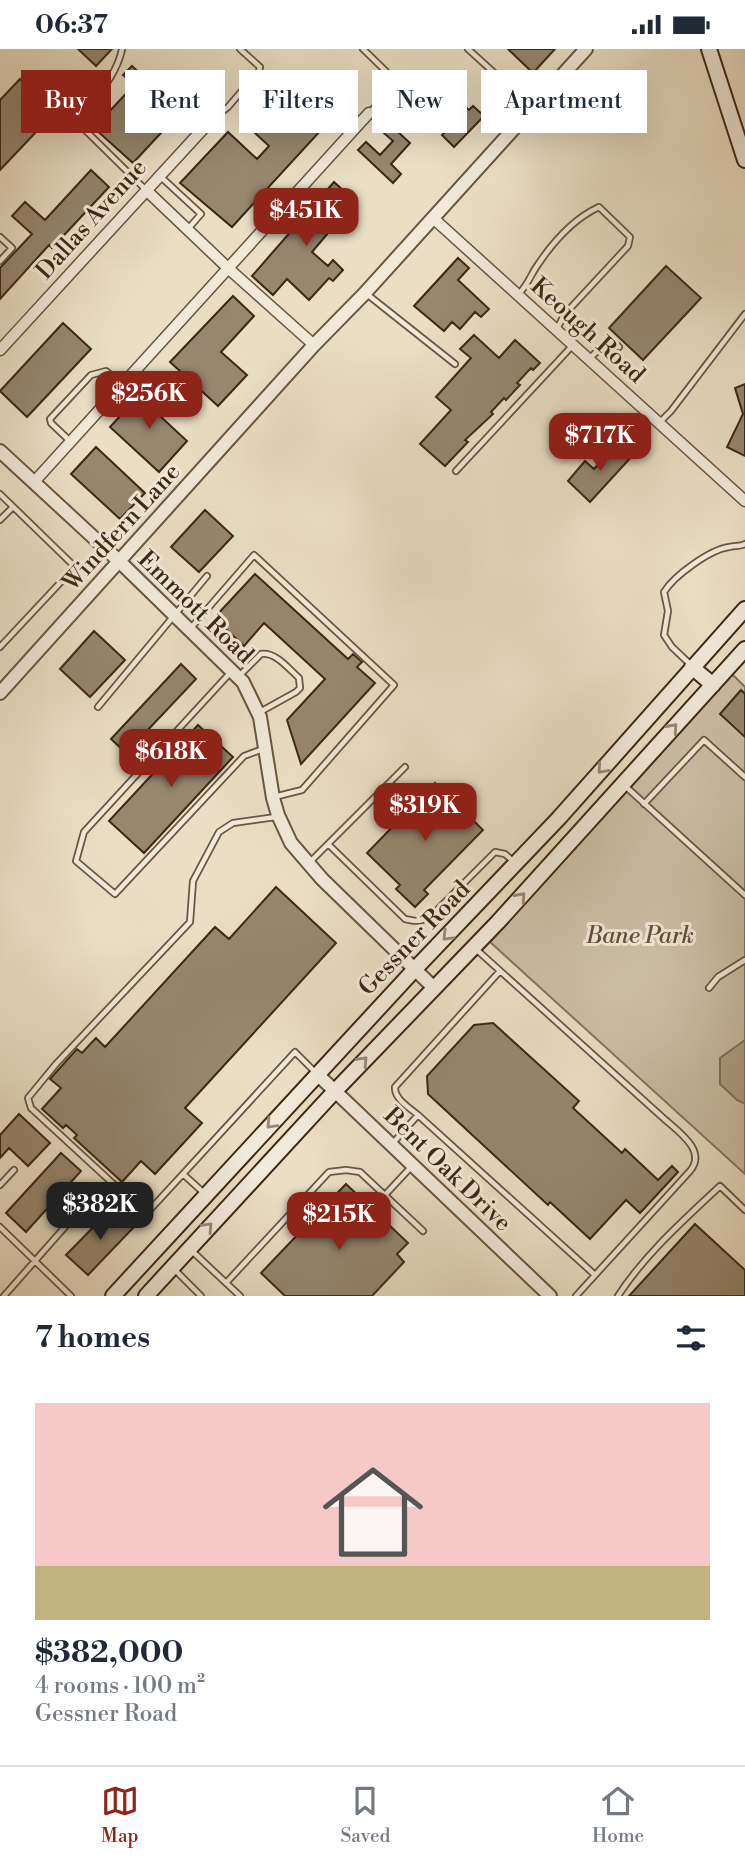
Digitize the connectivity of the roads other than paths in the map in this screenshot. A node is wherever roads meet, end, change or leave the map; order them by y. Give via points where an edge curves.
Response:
1 (122, 49) edge
2 (240, 49) edge
3 (363, 49) edge
4 (468, 49) edge
5 (586, 49) edge
6 (709, 49) edge
7 (491, 70) edge
8 (567, 70) edge
9 (225, 109) edge
10 (369, 113) joint
11 (199, 133) edge
12 (510, 133) edge
13 (745, 160) edge
14 (159, 175) junction
15 (146, 190) junction
16 (433, 218) junction
17 (188, 230) junction
18 (0, 237) edge
19 (0, 261) edge
20 (229, 269) junction
21 (365, 293) junction
22 (518, 295) junction
23 (745, 314) edge
24 (556, 329) junction
25 (314, 345) junction
26 (573, 345) junction
27 (619, 347) dead end
28 (0, 350) edge
29 (589, 359) junction
30 (455, 364) dead end
31 (122, 385) junction
32 (659, 424) junction
33 (71, 442) junction
34 (0, 451) edge
35 (456, 471) dead end
36 (34, 482) junction
37 (0, 494) edge
38 (745, 501) edge
39 (13, 507) junction
40 (0, 520) edge
41 (745, 544) edge
42 (118, 561) junction
43 (207, 576) dead end
44 (745, 609) edge
45 (175, 616) junction
46 (190, 629) junction
47 (0, 647) edge
48 (745, 649) edge
49 (692, 667) junction
50 (236, 673) junction
51 (713, 685) junction
52 (0, 692) edge
53 (98, 707) dead end
54 (259, 712) junction
55 (267, 748) junction
56 (405, 767) dead end
57 (745, 777) edge
58 (623, 784) junction
59 (273, 798) junction
60 (644, 804) junction
61 (278, 817) junction
62 (559, 818) junction
63 (577, 835) junction
64 (328, 844) junction
65 (308, 864) junction
66 (516, 864) junction
67 (745, 895) edge
68 (479, 904) junction
69 (498, 922) junction
70 (474, 946) junction
71 (745, 960) edge
72 (415, 969) junction
73 (500, 971) junction
74 (433, 987) junction
75 (709, 988) dead end
76 (317, 1074) junction
77 (335, 1091) junction
78 (418, 1115) junction
79 (392, 1144) junction
80 (414, 1164) junction
81 (14, 1170) dead end
82 (183, 1174) junction
83 (0, 1185) edge
84 (94, 1194) dead end
85 (206, 1195) junction
86 (385, 1195) junction
87 (745, 1210) edge
88 (0, 1227) edge
89 (423, 1231) dead end
90 (189, 1248) junction
91 (155, 1251) junction
92 (34, 1261) junction
93 (172, 1267) junction
94 (595, 1275) junction
95 (226, 1283) junction
96 (4, 1296) edge
97 (71, 1296) edge
98 (113, 1296) edge
99 (146, 1296) edge
100 (201, 1296) edge
101 (240, 1296) edge
102 (550, 1296) edge
103 (576, 1296) edge
104 (618, 1296) edge

1 - 15 lane via 113,72 79,121
2 - 9 lane via 260,67
3 - 10 lane via 398,83
4 - 7 lane
5 - 8 street, Windfern Lane
6 - 13 main road
10 - 20 street
11 - 14 street, Dallas Avenue
12 - 16 street, Windfern Lane
14 - 15 street, Dallas Avenue
14 - 17 lane via 201,214
15 - 17 street
15 - 28 street, Dallas Avenue
16 - 21 street, Windfern Lane
16 - 22 street, Keough Road
17 - 20 street
18 - 19 lane via 12,248
20 - 25 street
20 - 31 street
21 - 25 street, Windfern Lane
21 - 30 lane
22 - 24 street, Keough Road
22 - 24 lane via 581,215 598,207 631,237 628,246
23 - 32 lane
24 - 26 street, Keough Road
25 - 42 street, Windfern Lane
26 - 29 street, Keough Road
26 - 35 lane
27 - 29 lane via 608,341
29 - 32 street, Keough Road
31 - 33 street
31 - 33 lane via 106,371 91,375 50,419
32 - 38 street, Keough Road
33 - 36 street
34 - 36 street, Emmott Road
36 - 42 street, Emmott Road
37 - 39 lane
39 - 40 lane
39 - 47 lane via 73,569
41 - 49 lane via 700,560 664,592 668,611 664,635
42 - 45 street, Emmott Road
42 - 52 street, Windfern Lane
43 - 45 lane
44 - 49 main road, Gessner Road
45 - 46 street, Emmott Road
45 - 53 lane
46 - 50 street, Emmott Road
46 - 59 lane via 254,555 394,685 302,790
48 - 51 main road, Gessner Road
49 - 51 main road
49 -> 62 main road, Gessner Road
50 - 54 street, Emmott Road
50 - 54 lane via 265,652 299,678 296,692
50 - 55 lane via 84,832 76,861 115,894 244,756
58 -> 51 main road, Gessner Road
54 - 55 street, Emmott Road
55 - 59 street, Emmott Road
56 - 64 lane
57 - 60 lane via 704,740
58 - 60 lane
58 - 63 main road, Gessner Road
59 - 61 street, Emmott Road
60 - 67 lane
61 - 65 street, Emmott Road
61 - 82 lane via 233,823 219,832 194,881 190,922 28,1098 31,1108 146,1214
62 - 63 main road
62 - 66 main road, Gessner Road
69 -> 63 main road, Gessner Road
64 - 65 lane
64 - 66 lane via 405,919 415,921 432,915 495,852
65 - 72 street, Emmott Road
66 - 68 main road, Gessner Road
68 - 69 main road
68 -> 72 main road, Gessner Road
69 - 70 main road, Gessner Road
70 - 73 lane
70 - 74 main road, Gessner Road
71 - 75 lane
72 - 74 street, Emmott Road
72 - 76 main road, Gessner Road
73 - 78 lane via 395,1087 398,1097
73 - 94 lane via 697,1154 696,1164
77 -> 74 main road, Gessner Road
76 - 77 street, Bent Oak Drive
76 - 82 lane via 295,1052
76 -> 85 main road, Gessner Road
77 - 79 street, Bent Oak Drive
90 -> 77 main road, Gessner Road
78 - 79 lane
78 - 94 lane
79 - 80 street, Bent Oak Drive
80 - 86 lane
80 - 102 street, Bent Oak Drive
81 - 83 lane
82 - 85 lane
84 - 92 lane
85 - 91 main road, Gessner Road
86 - 89 lane
86 - 95 lane via 360,1173 329,1172
87 - 104 lane via 720,1186 676,1227
88 - 92 lane
90 - 93 main road, Gessner Road
90 - 95 lane
91 - 93 main road
91 - 98 main road, Gessner Road
92 - 96 lane
92 - 97 lane
93 - 99 main road, Gessner Road
93 - 100 lane
94 - 103 lane
95 - 101 lane

